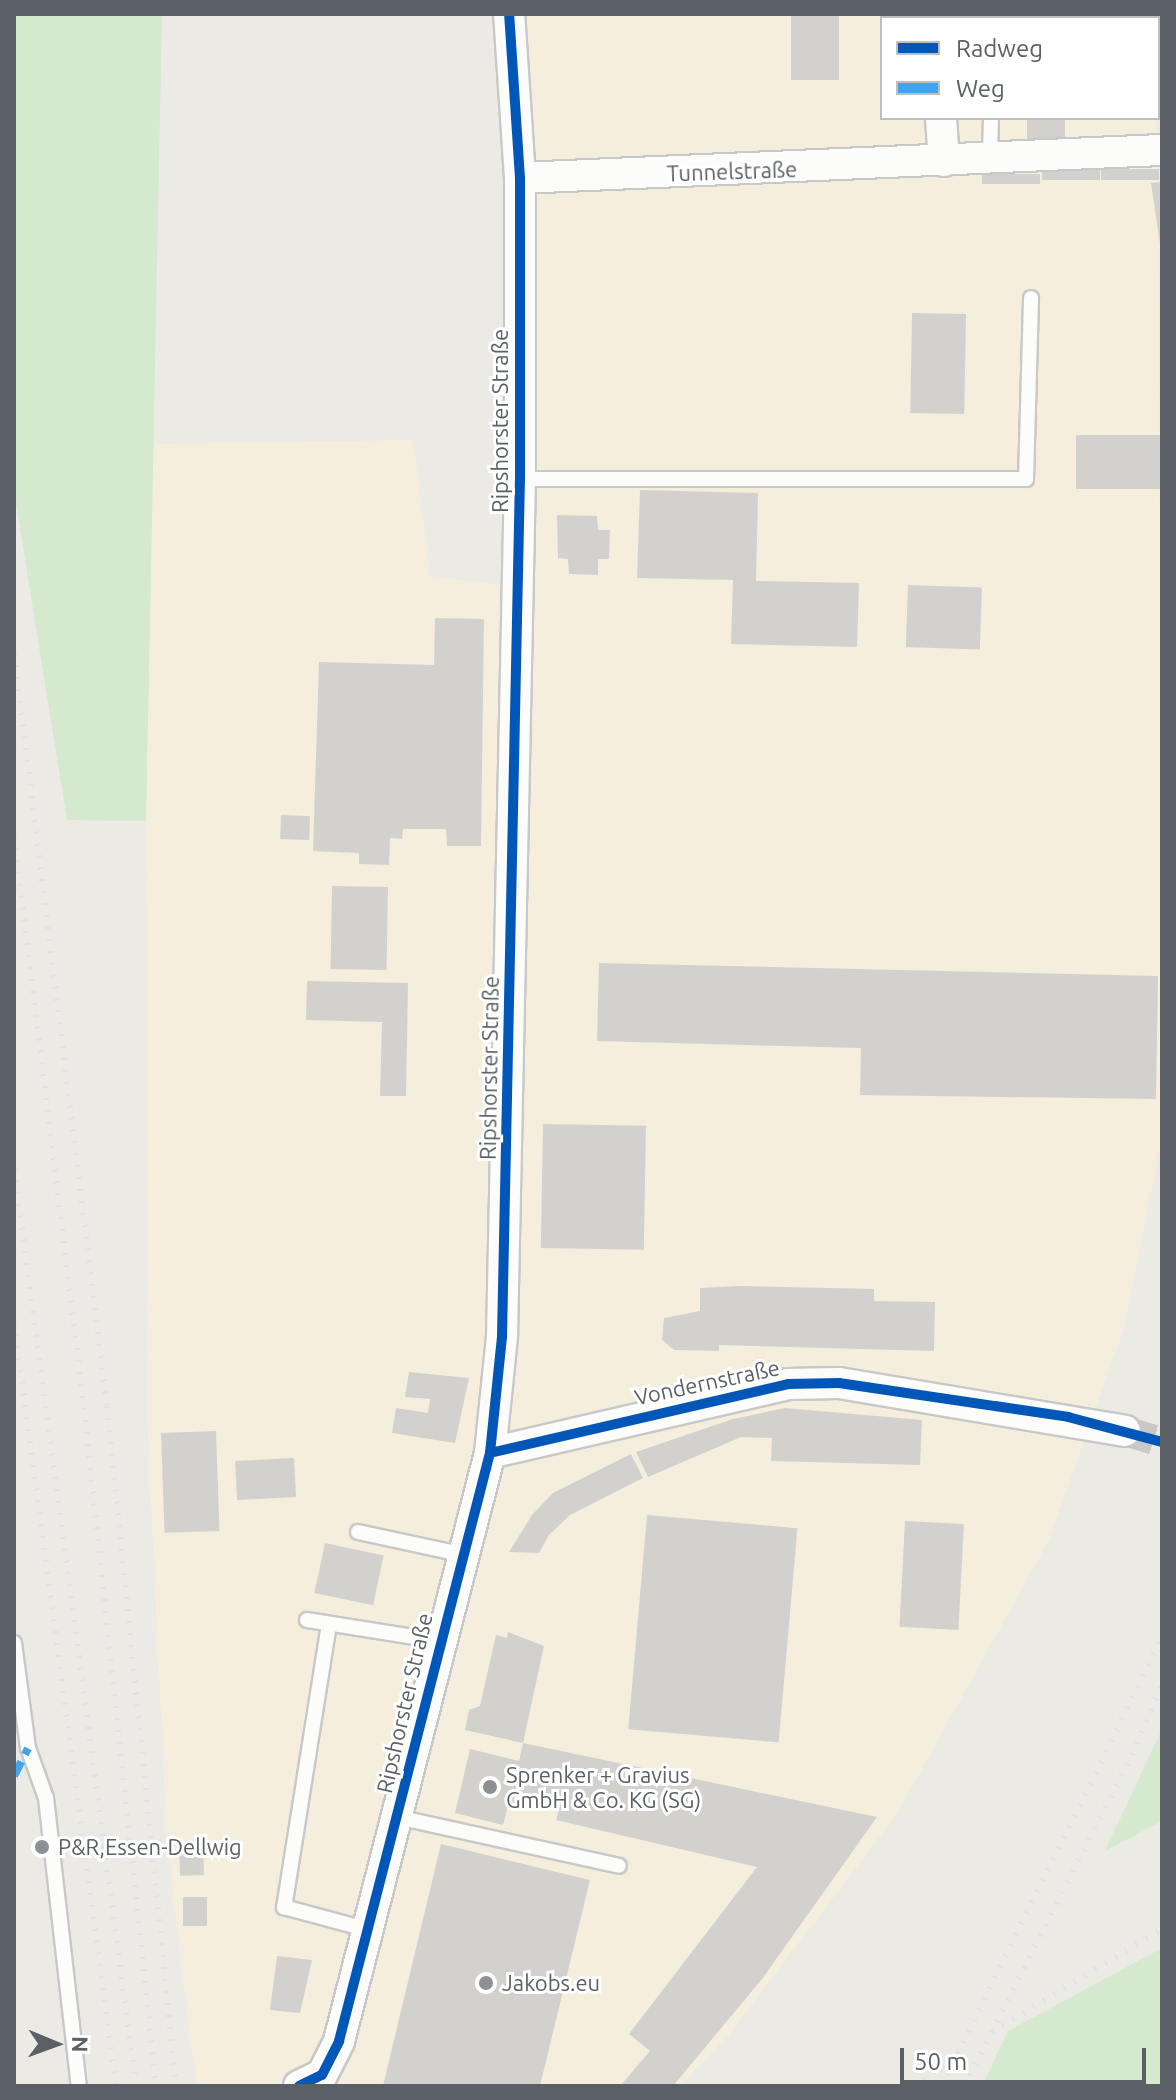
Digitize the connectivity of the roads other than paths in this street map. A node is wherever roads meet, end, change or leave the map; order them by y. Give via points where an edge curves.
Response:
1 (509, 14) edge
2 (941, 120) edge
3 (991, 120) edge
4 (1162, 150) edge
5 (990, 158) junction
6 (944, 161) junction
7 (520, 178) junction
8 (1031, 298) dead end
9 (520, 479) junction
10 (1125, 1431) tunnel mouth
11 (490, 1453) junction
12 (358, 1532) dead end
13 (460, 1554) junction
14 (307, 1620) dead end
15 (329, 1624) junction
16 (439, 1641) junction
17 (14, 1643) edge
18 (397, 1817) junction
19 (619, 1866) dead end
20 (369, 1930) junction
21 (79, 2086) edge
22 (299, 2086) edge

1 - 7 street, Ripshorster Straße
2 - 6 street
3 - 5 lane
4 - 5 street, Tunnelstraße
5 - 6 street, Tunnelstraße
6 - 7 street, Tunnelstraße
7 - 9 street, Ripshorster Straße
8 - 9 lane via 1026,479
9 - 11 street, Ripshorster Straße via 502,1336
10 - 11 street, Vondernstraße via 839,1383 788,1384
11 - 13 street, Ripshorster Straße
12 - 13 lane
13 - 16 street, Ripshorster Straße
14 - 15 lane
15 - 16 lane
15 - 20 lane via 284,1907
16 - 18 street, Ripshorster Straße
17 - 21 lane via 28,1748 46,1798
18 - 19 lane
18 - 20 street, Ripshorster Straße
20 - 22 street, Ripshorster Straße via 339,2041 322,2075

